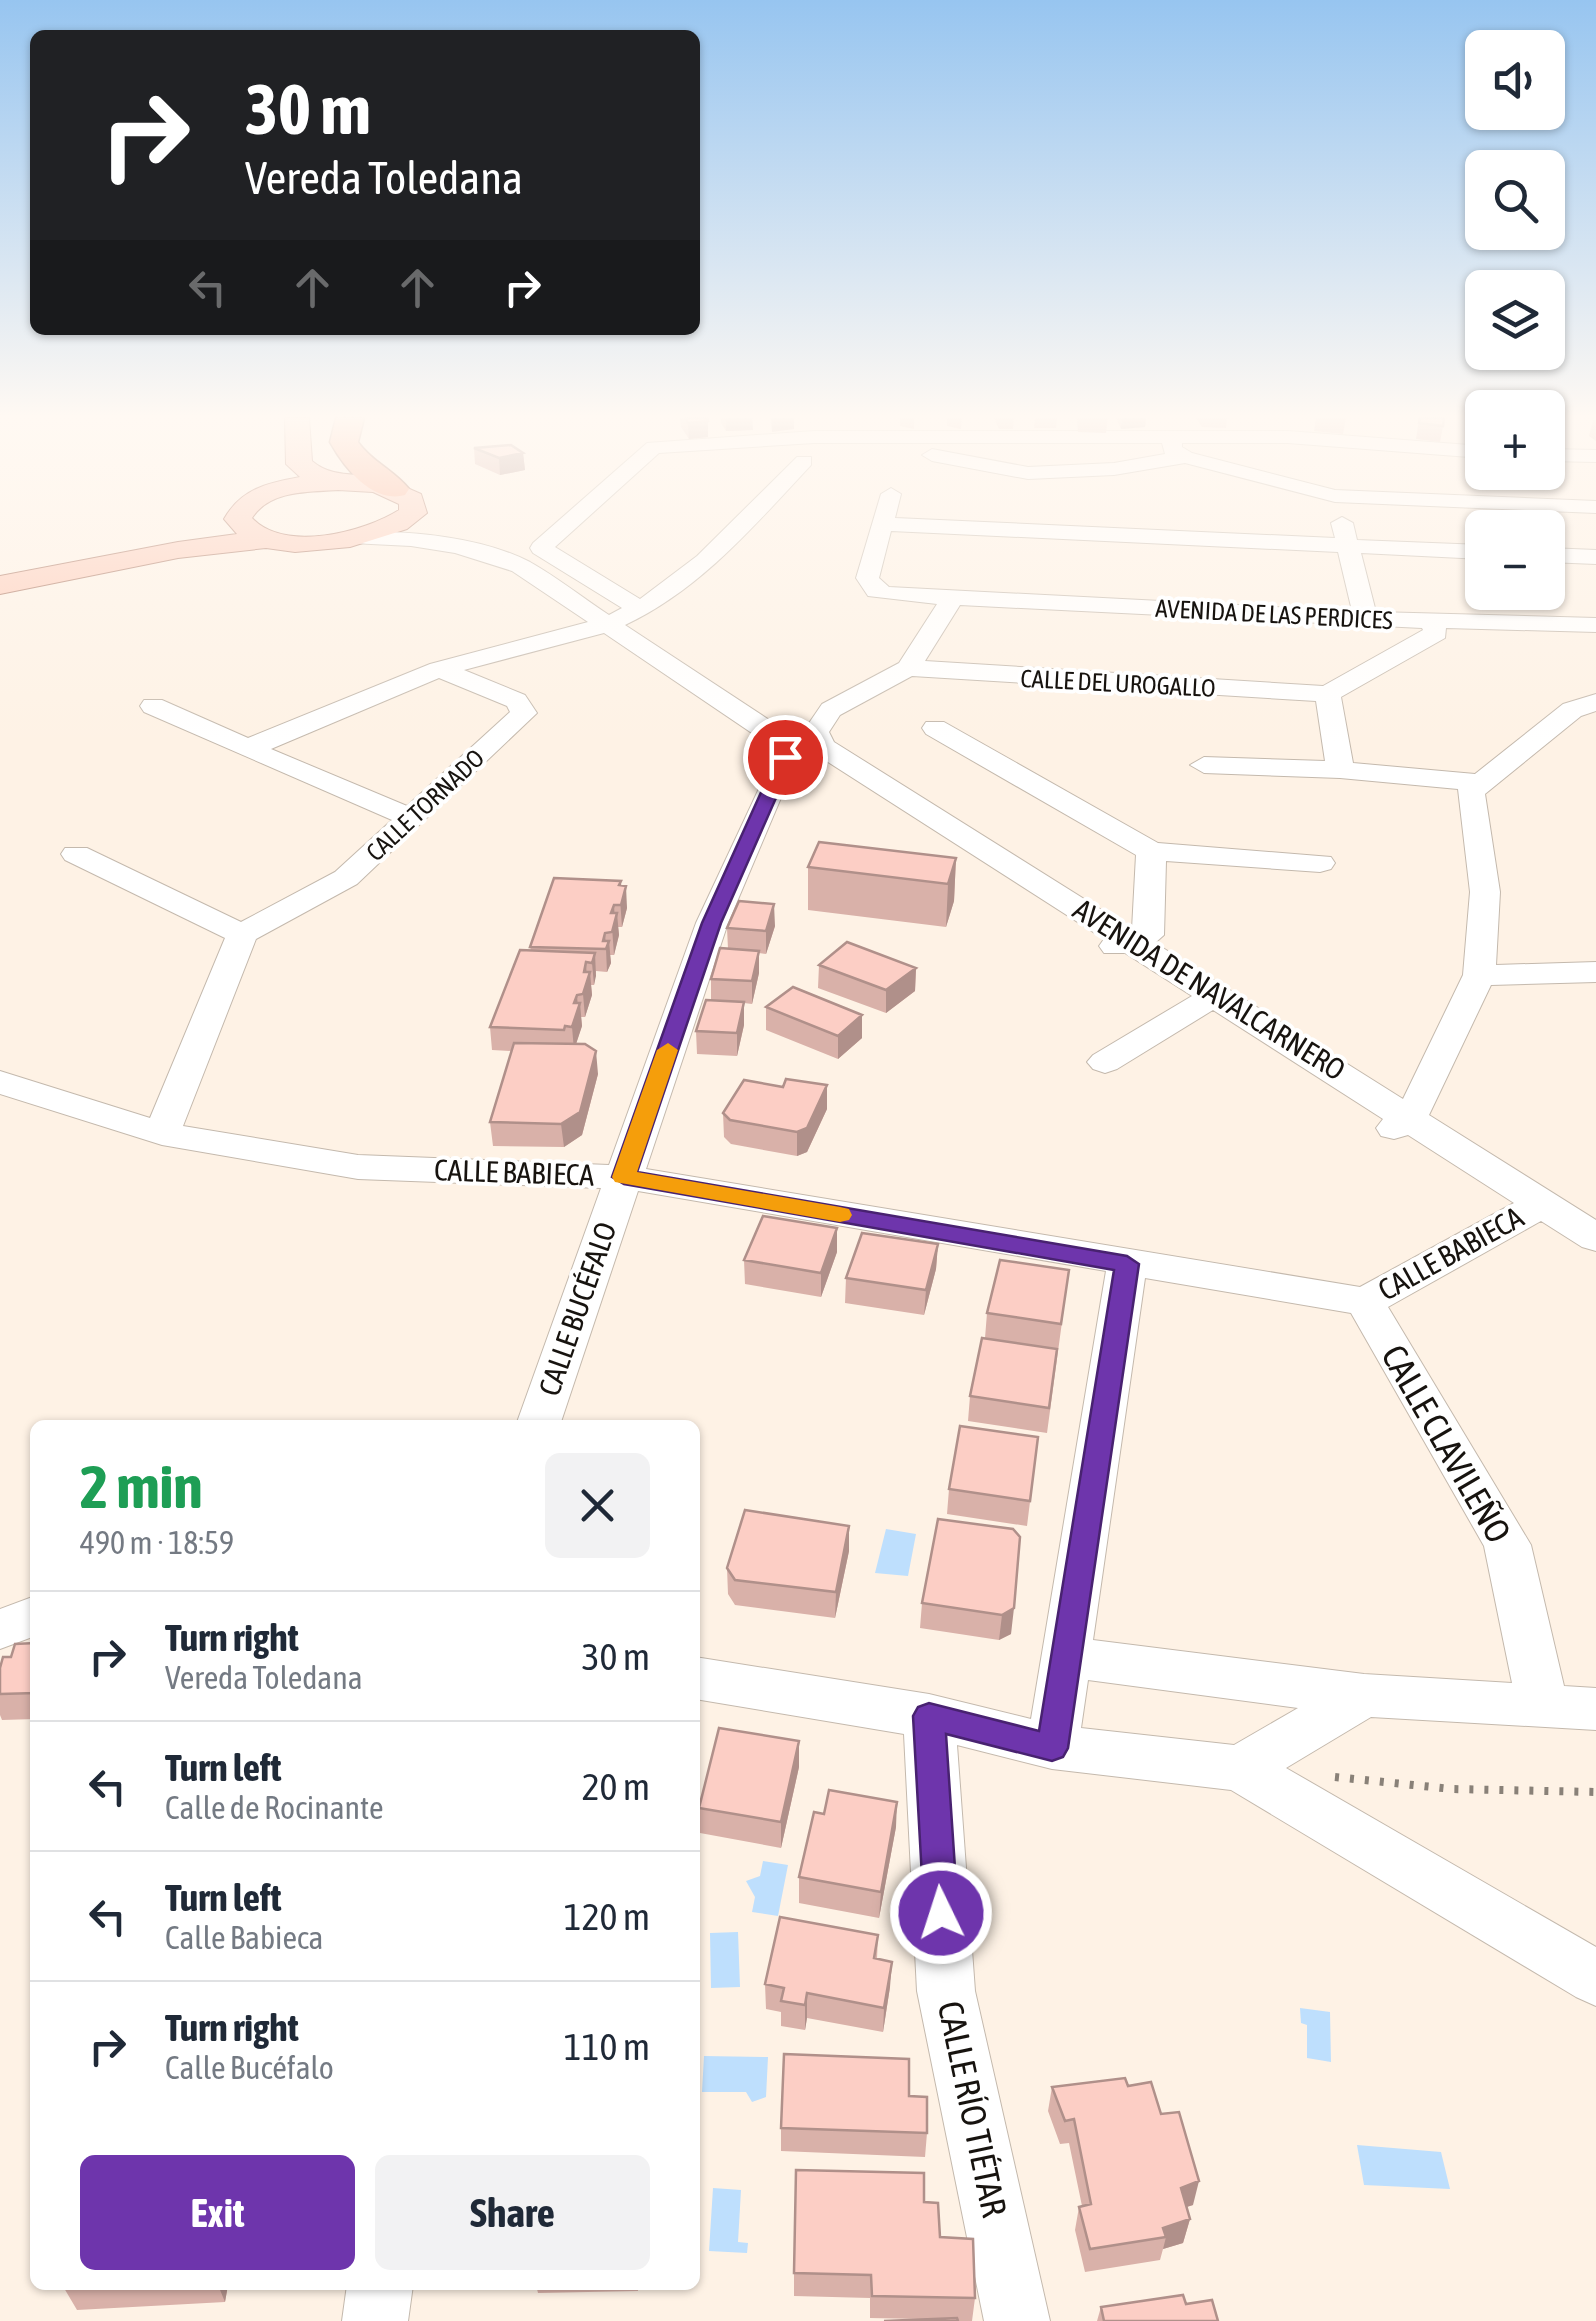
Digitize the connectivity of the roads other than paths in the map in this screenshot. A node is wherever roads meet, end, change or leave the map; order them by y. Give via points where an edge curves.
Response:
1 (220, 526) edge
2 (246, 526) edge
3 (392, 526) edge
4 (424, 526) edge
5 (564, 526) edge
6 (741, 526) edge
7 (882, 526) edge
8 (932, 526) edge
9 (1343, 526) edge
10 (359, 538) junction
11 (270, 539) junction
12 (1348, 546) junction
13 (1465, 551) edge
14 (1565, 555) edge
15 (1596, 556) edge
16 (0, 576) edge
17 (0, 585) edge
18 (952, 599) junction
19 (623, 617) junction
20 (1366, 619) junction
21 (1431, 621) junction
22 (1596, 625) edge
23 (908, 668) junction
24 (438, 669) junction
25 (1328, 694) junction
26 (1596, 702) edge
27 (152, 706) dead end
28 (935, 728) dead end
29 (804, 742) junction
30 (246, 749) junction
31 (1204, 765) dead end
32 (1340, 770) junction
33 (1478, 783) junction
34 (412, 817) junction
35 (1151, 851) junction
36 (76, 854) dead end
37 (1320, 863) dead end
38 (242, 934) junction
39 (1122, 944) junction
40 (1596, 972) edge
41 (1478, 975) junction
42 (1198, 992) junction
43 (1105, 1062) dead end
44 (0, 1082) edge
45 (1401, 1122) junction
46 (162, 1134) junction
47 (624, 1177) junction
48 (1532, 1208) junction
49 (1596, 1238) edge
50 (1596, 1262) edge
51 (1127, 1264) junction
52 (1365, 1302) junction
53 (540, 1420) edge
54 (30, 1618) edge
55 (0, 1629) edge
56 (1067, 1657) junction
57 (700, 1679) edge
58 (1364, 1695) junction
59 (1544, 1707) junction
60 (1596, 1708) edge
61 (929, 1716) junction
62 (1052, 1748) junction
63 (1240, 1768) junction
64 (1596, 1978) edge
65 (379, 2290) edge
66 (376, 2321) edge
67 (1017, 2321) edge

1 - 16 main road
2 - 11 main road
3 - 10 main road
4 - 19 street, AVENIDA DE NAVALCARNERO via 518,556
5 - 19 street via 540,548
6 - 19 street
7 - 18 street, AVENIDA DE LAS PERDICES via 867,578 876,591
8 - 12 street
9 - 12 street
10 - 11 main road
10 - 19 street, AVENIDA DE NAVALCARNERO via 458,547 520,566
11 - 17 main road
12 - 13 street
12 - 20 street
14 - 15 street
18 - 20 street, AVENIDA DE LAS PERDICES
18 - 23 street
19 - 24 street
19 - 29 street, AVENIDA DE NAVALCARNERO
20 - 21 street, AVENIDA DE LAS PERDICES
21 - 22 street, AVENIDA DE LAS PERDICES
21 - 25 street via 1436,633
23 - 25 street, CALLE DEL UROGALLO
23 - 29 street via 831,710
24 - 30 street
24 - 34 street, CALLE TORNADO via 516,700 524,713
25 - 32 street
26 - 33 street via 1572,710
27 - 30 street
28 - 35 street
29 - 39 street, AVENIDA DE NAVALCARNERO
29 - 47 street, CALLE BUCÉFALO via 785,757 712,923
30 - 34 street
31 - 32 street
32 - 33 street
33 - 41 street via 1470,792 1485,892
34 - 38 street, CALLE TORNADO via 346,878
35 - 37 street
35 - 39 street via 1148,935
36 - 38 street
38 - 46 street
39 - 42 street, AVENIDA DE NAVALCARNERO
40 - 41 street
41 - 45 street via 1417,1107
42 - 43 street, AVENIDA DE NAVALCARNERO
42 - 45 street, AVENIDA DE NAVALCARNERO
42 - 45 street, AVENIDA DE NAVALCARNERO via 1227,983 1254,998 1249,1015
44 - 46 street, CALLE BABIECA
45 - 48 street, AVENIDA DE NAVALCARNERO
46 - 47 street, CALLE BABIECA via 358,1167
47 - 51 street, CALLE BABIECA
47 - 53 street, CALLE BUCÉFALO
48 - 49 street, AVENIDA DE NAVALCARNERO
48 - 50 street, AVENIDA DE NAVALCARNERO
48 - 52 street, CALLE BABIECA
51 - 52 street, CALLE BABIECA
51 - 56 street
52 - 59 street, CALLE CLAVILEÑO via 1506,1545
54 - 55 street
56 - 58 street
56 - 62 street
57 - 61 street
58 - 59 street
58 - 63 street
59 - 60 street
61 - 62 street
61 - 67 street, CALLE RÍO TIÉTAR via 946,1991
62 - 63 street
63 - 64 street
65 - 66 street

